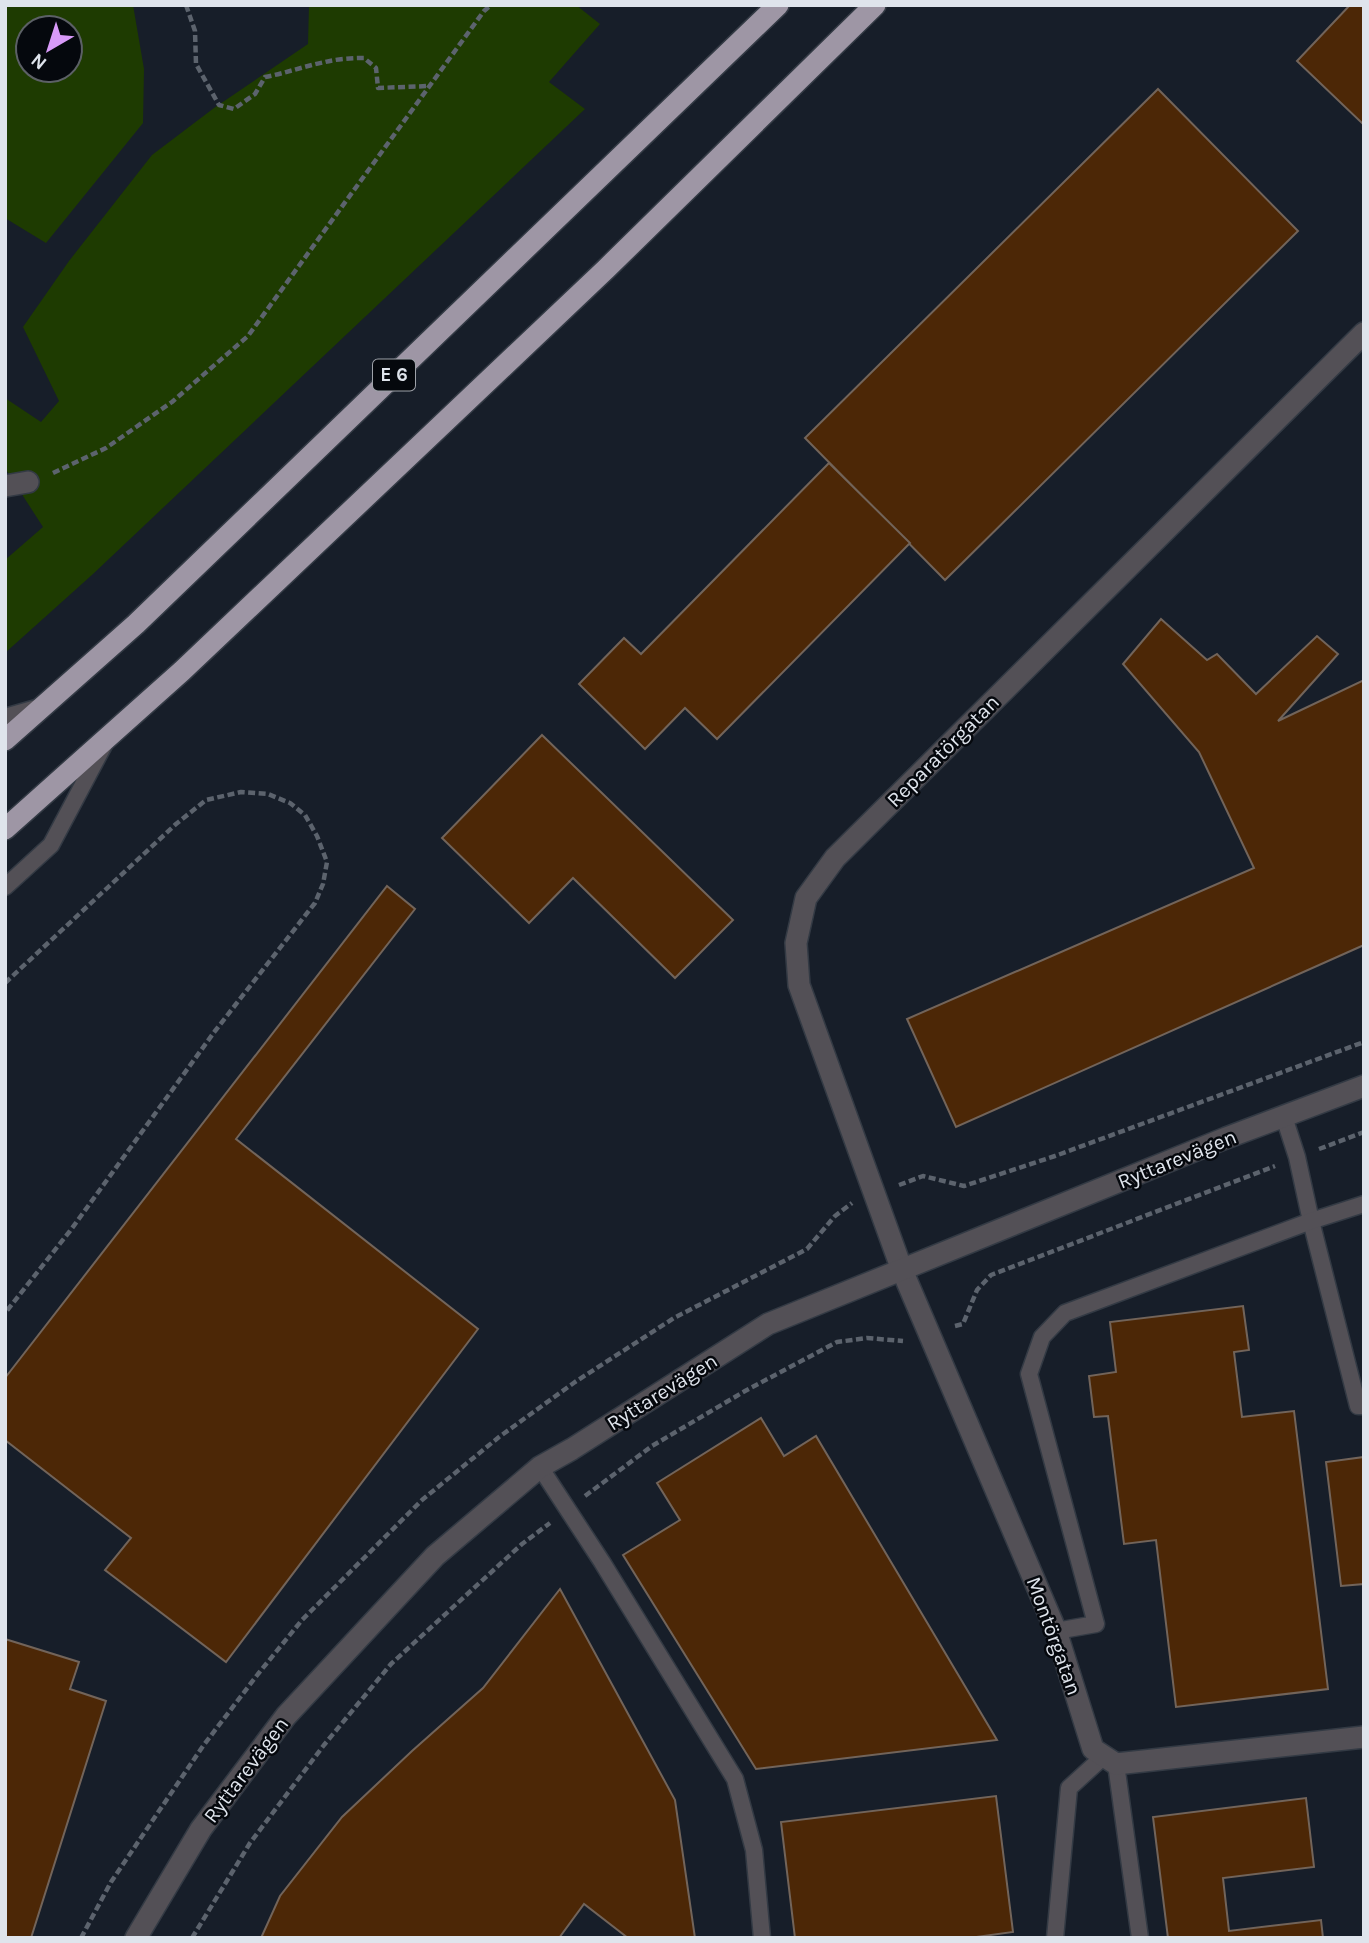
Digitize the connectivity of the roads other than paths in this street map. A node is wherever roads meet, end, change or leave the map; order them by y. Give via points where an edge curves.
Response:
1 (778, 5) edge
2 (875, 5) edge
3 (1364, 333) edge
4 (28, 482) road end
5 (5, 485) edge
6 (43, 707) junction
7 (5, 717) edge
8 (109, 736) junction
9 (5, 740) edge
10 (5, 829) edge
11 (5, 887) edge
12 (1364, 1086) edge
13 (1284, 1117) junction
14 (1364, 1204) edge
15 (1311, 1221) junction
16 (902, 1270) junction
17 (1364, 1406) edge
18 (540, 1467) junction
19 (1056, 1631) junction
20 (1364, 1737) edge
21 (1110, 1760) junction
22 (136, 1938) edge
23 (762, 1938) edge
24 (1055, 1938) edge
25 (1140, 1938) edge

1 - 6 highway, E 6 via 146,614
2 - 8 highway via 606,269
3 - 16 street, Reparatörgatan via 835,858 806,898 796,943 799,985
4 - 5 street
6 - 7 lane
6 - 9 highway, E 6
8 - 10 highway
8 - 11 lane via 51,845
12 - 13 street, Ryttarevägen
13 - 15 lane
13 - 16 street, Ryttarevägen
14 - 15 lane
15 - 17 lane via 1359,1406
15 - 19 lane via 1065,1313 1042,1337 1029,1374 1096,1623
16 - 18 street, Ryttarevägen via 768,1324
16 - 19 street, Montörgatan
18 - 22 street, Ryttarevägen via 435,1556 286,1717 201,1829
18 - 23 lane via 735,1779 754,1850
19 - 21 street, Montörgatan via 1093,1749
20 - 21 street
21 - 24 lane via 1069,1788
21 - 25 lane

